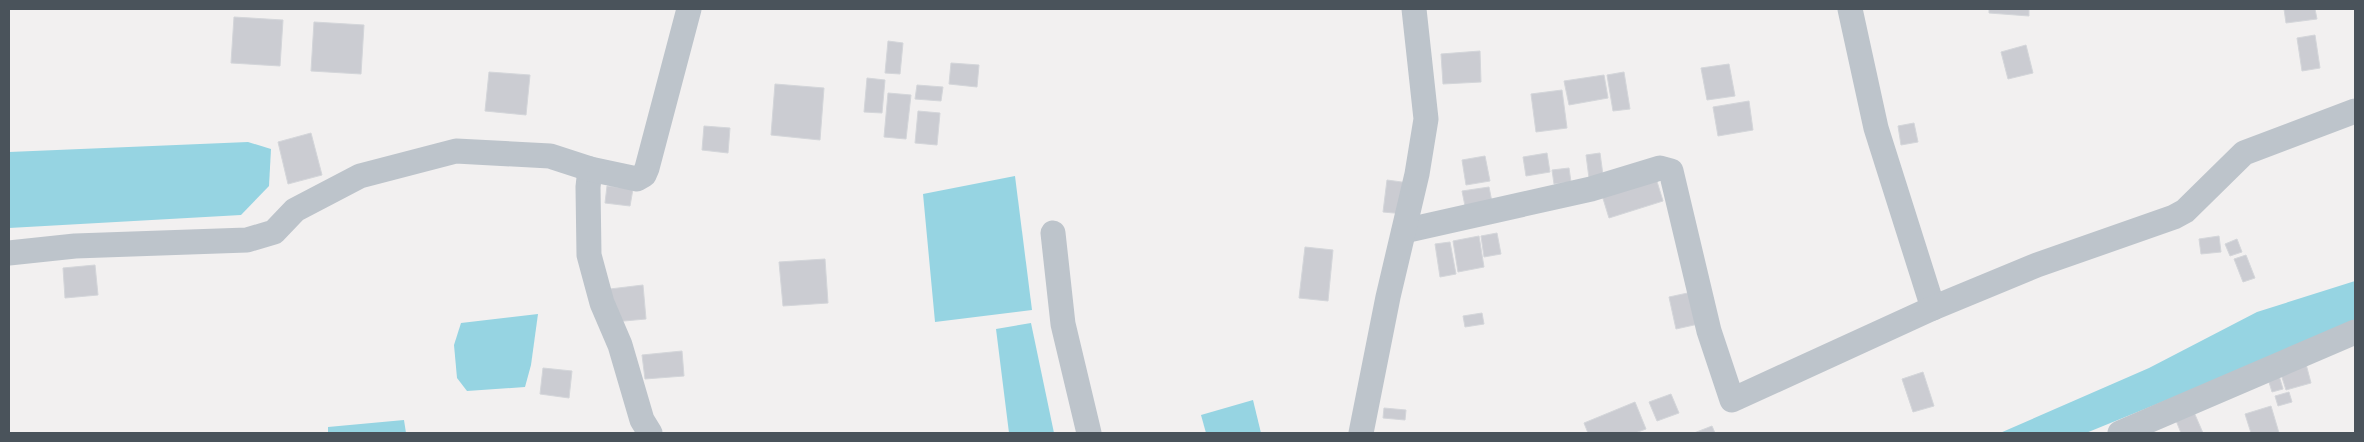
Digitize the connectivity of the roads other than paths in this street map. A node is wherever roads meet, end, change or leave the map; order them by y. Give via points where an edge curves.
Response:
1 (689, 9) edge
2 (1414, 9) edge
3 (1850, 9) edge
4 (2355, 111) edge
5 (590, 169) junction
6 (1404, 231) junction
7 (1053, 233) dead end
8 (9, 253) edge
9 (1932, 308) junction
10 (2355, 332) edge
11 (650, 433) edge
12 (1089, 433) edge
13 (1361, 433) edge
14 (2120, 433) edge

1 - 5 street via 644,175 636,179
2 - 6 street via 1426,119 1418,174
3 - 9 street via 1876,128
4 - 9 street via 2244,153 2185,211 2174,217 2037,264
5 - 8 street via 550,156 456,151 360,176 295,210 274,232 247,240 75,246
5 - 11 street via 589,255 642,420
6 - 9 street via 1591,189 1660,168 1671,171 1709,331 1732,400
6 - 13 street
7 - 12 street via 1063,324
10 - 14 street

